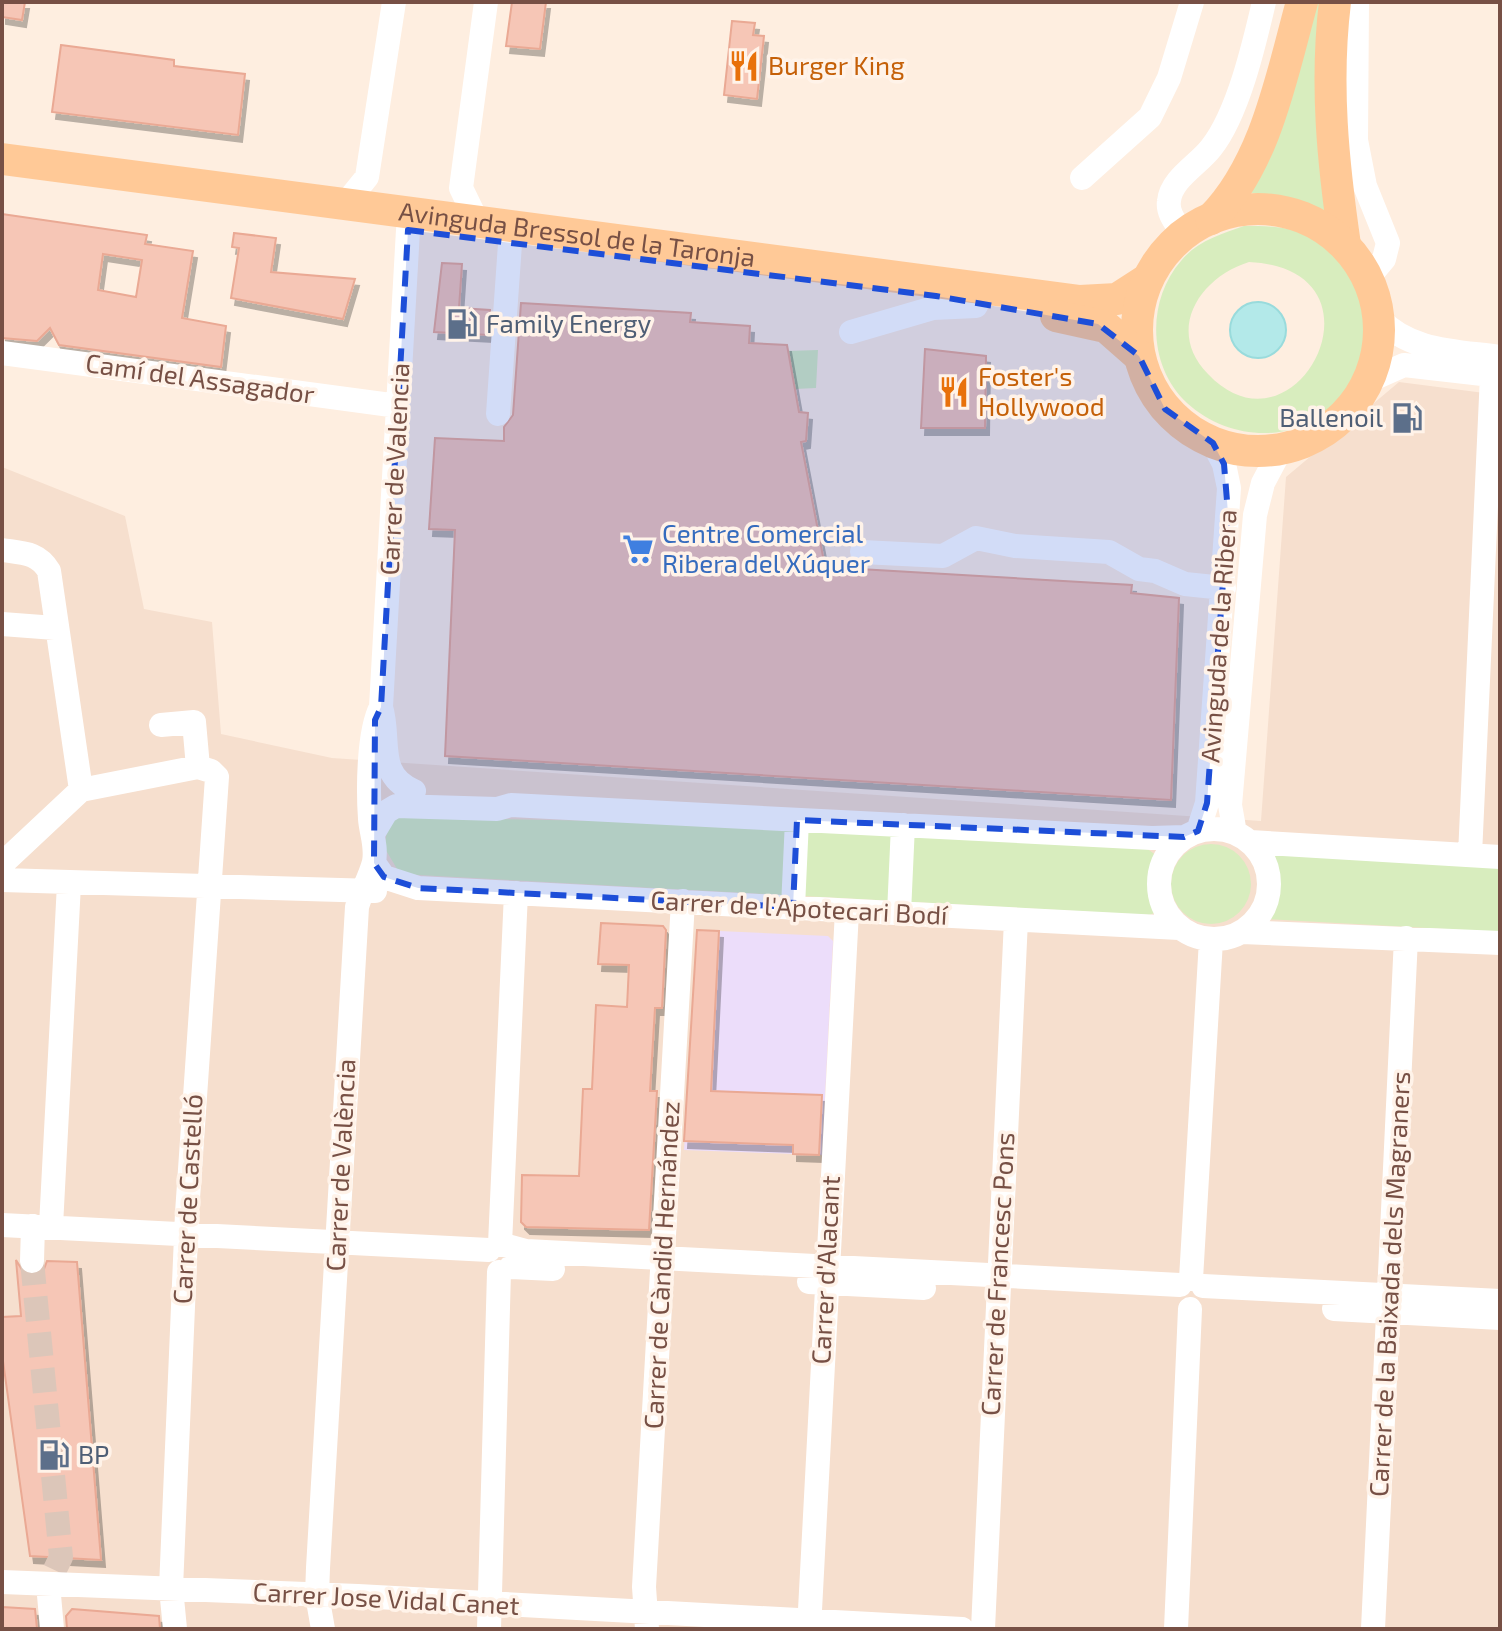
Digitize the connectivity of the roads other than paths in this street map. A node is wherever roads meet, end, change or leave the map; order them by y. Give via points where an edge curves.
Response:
1 (394, 2) edge
2 (486, 2) edge
3 (1192, 2) edge
4 (1264, 2) edge
5 (1302, 2) edge
6 (1335, 2) edge
7 (1357, 2) edge
8 (2, 159) edge
9 (2, 178) edge
10 (1082, 178) dead end
11 (346, 203) junction
12 (476, 219) junction
13 (1198, 227) junction
14 (408, 230) junction
15 (510, 244) junction
16 (1345, 245) junction
17 (1368, 278) junction
18 (1148, 279) junction
19 (976, 306) junction
20 (1379, 318) junction
21 (851, 332) dead end
22 (2, 353) edge
23 (1139, 356) junction
24 (1497, 369) edge
25 (1368, 381) junction
26 (398, 406) junction
27 (498, 414) dead end
28 (1213, 443) junction
29 (1281, 449) junction
30 (2, 550) edge
31 (862, 552) dead end
32 (1224, 588) junction
33 (2, 624) edge
34 (55, 628) junction
35 (381, 707) junction
36 (161, 725) dead end
37 (204, 769) junction
38 (408, 789) junction
39 (81, 790) junction
40 (370, 804) junction
41 (511, 805) junction
42 (797, 820) junction
43 (903, 825) junction
44 (374, 832) junction
45 (1191, 834) junction
46 (1243, 837) junction
47 (1470, 855) junction
48 (1500, 857) edge
49 (374, 863) junction
50 (2, 864) edge
51 (2, 880) edge
52 (69, 884) junction
53 (207, 888) junction
54 (418, 888) junction
55 (366, 891) junction
56 (516, 893) junction
57 (683, 901) junction
58 (793, 907) junction
59 (847, 911) junction
60 (899, 913) junction
61 (1016, 920) junction
62 (1179, 928) junction
63 (1242, 932) junction
64 (1406, 938) junction
65 (1211, 940) junction
66 (1500, 943) edge
67 (2, 1225) edge
68 (37, 1239) junction
69 (2, 1240) edge
70 (185, 1241) junction
71 (336, 1249) junction
72 (500, 1258) junction
73 (661, 1266) junction
74 (825, 1275) junction
75 (997, 1284) junction
76 (1191, 1294) junction
77 (1500, 1301) edge
78 (1388, 1303) junction
79 (1500, 1318) edge
80 (2, 1582) edge
81 (48, 1584) junction
82 (171, 1588) junction
83 (317, 1595) junction
84 (487, 1604) junction
85 (646, 1620) edge
86 (809, 1625) edge
87 (52, 1629) edge
88 (175, 1629) edge
89 (323, 1629) edge
90 (489, 1629) edge
91 (962, 1629) edge
92 (983, 1629) edge
93 (1176, 1629) edge
94 (1373, 1629) edge

1 - 11 street via 367,177
2 - 12 street via 461,188
3 - 10 street via 1169,78 1150,117
4 - 13 street via 1219,137 1168,199 1170,214
5 - 13 main road via 1258,143 1228,202
6 - 16 main road via 1330,141
7 - 17 street via 1356,140 1365,186 1388,243 1384,259
8 - 11 main road, Avinguda Bressol de la Taronja
9 - 14 main road, Avinguda Bressol de la Taronja
11 - 12 main road, Avinguda Bressol de la Taronja
12 - 18 main road, Avinguda Bressol de la Taronja via 1080,301 1117,299
13 - 16 main road via 1239,211 1268,210 1296,215
13 - 18 main road via 1164,253
14 - 15 main road, Avinguda Bressol de la Taronja
14 - 26 street, Carrer de Valencia
15 - 19 main road, Avinguda Bressol de la Taronja via 936,296
15 - 27 street
16 - 17 main road
17 - 20 main road
18 - 23 main road via 1138,317
19 - 21 street via 933,308
19 - 23 main road, Avinguda Bressol de la Taronja via 1098,324
20 - 24 street via 1407,340
20 - 25 main road
22 - 26 street, Camí del Assagador
23 - 28 main road via 1165,409
24 - 25 street via 1404,365
24 - 47 street
25 - 29 main road via 1333,426
26 - 35 street, Carrer de Valencia
28 - 29 main road via 1246,451
28 - 32 street, Avinguda de la Ribera via 1229,488
29 - 46 street, Avinguda de la Ribera via 1263,483 1255,515 1230,805
30 - 34 street via 43,560
31 - 32 street via 943,556 976,538 1109,552 1139,569 1185,584
32 - 45 street, Avinguda de la Ribera via 1207,803
33 - 34 street
34 - 39 street
35 - 38 street via 385,758
35 - 40 street, Carrer de València via 375,720
36 - 37 street via 194,722
37 - 39 street
37 - 53 street, Carrer de Castelló via 217,777
38 - 40 street
38 - 41 street via 491,797
39 - 50 street
40 - 44 street, Carrer de València
41 - 42 street
41 - 44 street via 396,806
42 - 43 street
42 - 58 street
43 - 45 street via 1152,838
43 - 60 street
44 - 49 street, Carrer de València
45 - 46 street via 1223,829
45 - 62 street via 1166,856 1158,881 1160,899
46 - 47 street
46 - 63 street via 1268,871 1269,889 1256,921
47 - 48 street
49 - 54 street, Carrer de l'Apotecari Bodí via 384,877
49 - 55 street, Carrer de València
51 - 52 street, Carrer de l'Apotecari Bodí
52 - 53 street, Carrer de l'Apotecari Bodí
52 - 68 street
53 - 55 street, Carrer de l'Apotecari Bodí
53 - 70 street, Carrer de Castelló
54 - 55 street, Carrer de l'Apotecari Bodí
54 - 56 street, Carrer de l'Apotecari Bodí
55 - 71 street, Carrer de València via 357,907
56 - 57 street, Carrer de l'Apotecari Bodí
56 - 72 street
57 - 58 street, Carrer de l'Apotecari Bodí
57 - 73 street, Carrer de Càndid Hernández
58 - 59 street, Carrer de l'Apotecari Bodí
59 - 60 street, Carrer de l'Apotecari Bodí
59 - 74 street, Carrer d'Alacant
60 - 61 street, Carrer de l'Apotecari Bodí
61 - 62 street, Carrer de l'Apotecari Bodí
61 - 75 street, Carrer de Francesc Pons
62 - 65 street
63 - 64 street
63 - 65 street
64 - 66 street
64 - 78 street, Carrer de la Baixada dels Magraners
65 - 76 street
67 - 68 street
68 - 69 street
68 - 70 street
70 - 71 street
70 - 82 street, Carrer de Castelló
71 - 72 street
71 - 83 street, Carrer de València
72 - 73 street
72 - 84 street
73 - 74 street
73 - 85 street, Carrer de Càndid Hernández
74 - 75 street
74 - 86 street, Carrer d'Alacant
75 - 76 street
75 - 92 street, Carrer de Francesc Pons
76 - 78 street
76 - 93 street
77 - 78 street
78 - 79 street
78 - 94 street, Carrer de la Baixada dels Magraners
80 - 81 street, Carrer Jose Vidal Canet
81 - 82 street, Carrer Jose Vidal Canet
81 - 87 street
82 - 83 street, Carrer Jose Vidal Canet
82 - 88 street, Carrer de Castelló
83 - 84 street, Carrer Jose Vidal Canet
83 - 89 street, Carrer de València
84 - 85 street, Carrer Jose Vidal Canet
84 - 90 street
85 - 86 street, Carrer Jose Vidal Canet
86 - 91 street, Carrer Jose Vidal Canet

